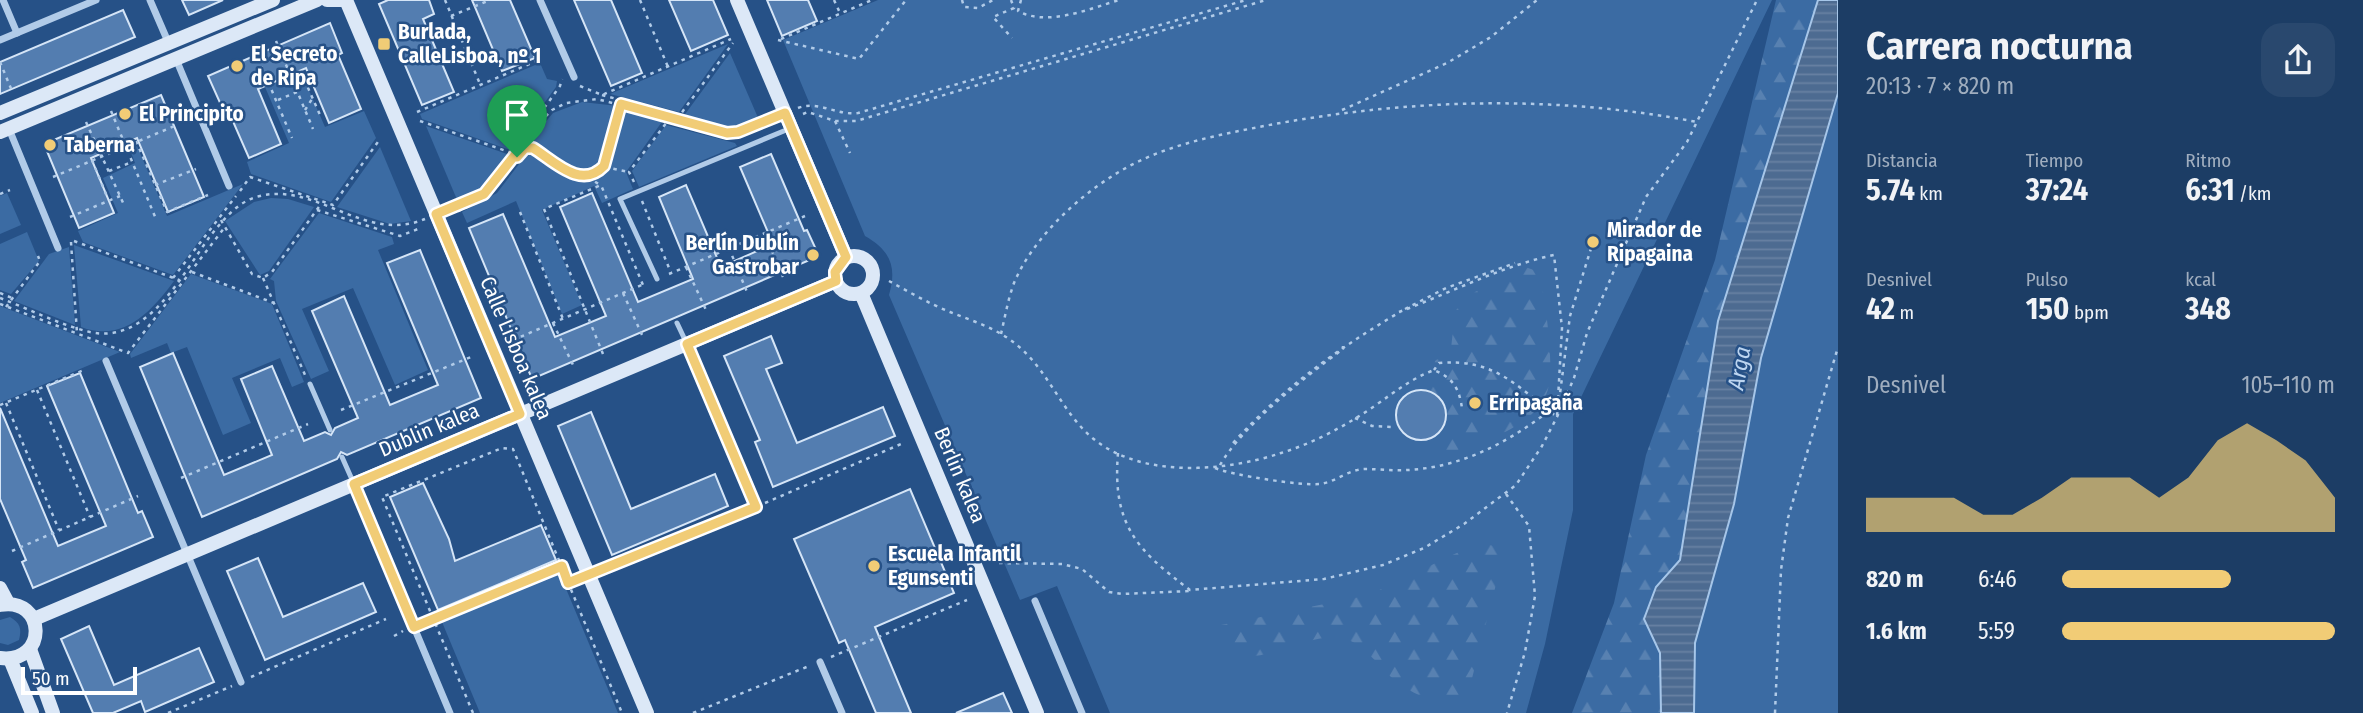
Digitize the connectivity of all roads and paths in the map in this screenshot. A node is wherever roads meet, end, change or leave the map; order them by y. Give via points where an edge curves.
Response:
1 (3, 0) edge
2 (96, 0) edge
3 (150, 0) edge
4 (273, 0) edge
5 (317, 0) edge
6 (327, 0) edge
7 (346, 0) edge
8 (445, 0) edge
9 (490, 0) edge
10 (540, 0) edge
11 (640, 0) edge
12 (737, 0) edge
13 (834, 0) edge
14 (872, 0) edge
15 (906, 0) edge
16 (962, 0) edge
17 (993, 0) edge
18 (1011, 0) edge
19 (1021, 0) edge
20 (1119, 0) edge
21 (1246, 0) edge
22 (1266, 0) edge
23 (1537, 0) edge
24 (1758, 0) edge
25 (840, 13) junction
26 (451, 16) junction
27 (17, 33) junction
28 (1012, 38) dead end
29 (0, 40) edge
30 (276, 41) dead end
31 (169, 44) junction
32 (255, 51) dead end
33 (176, 59) junction
34 (541, 59) dead end
35 (0, 62) edge
36 (668, 67) junction
37 (300, 72) dead end
38 (291, 77) junction
39 (303, 78) junction
40 (562, 79) dead end
41 (573, 80) joint
42 (481, 86) junction
43 (297, 92) junction
44 (13, 94) dead end
45 (602, 95) junction
46 (312, 99) junction
47 (276, 101) junction
48 (621, 102) junction
49 (305, 110) junction
50 (111, 111) dead end
51 (1339, 111) junction
52 (417, 112) dead end
53 (808, 112) dead end
54 (0, 113) edge
55 (785, 113) junction
56 (320, 115) dead end
57 (678, 117) junction
58 (420, 121) dead end
59 (835, 121) junction
60 (86, 122) dead end
61 (1696, 122) junction
62 (674, 123) dead end
63 (177, 125) dead end
64 (791, 128) junction
65 (313, 129) dead end
66 (4, 131) edge
67 (292, 138) dead end
68 (380, 139) dead end
69 (136, 141) junction
70 (125, 145) junction
71 (850, 153) dead end
72 (515, 155) junction
73 (102, 156) junction
74 (92, 160) junction
75 (132, 162) junction
76 (604, 166) junction
77 (196, 169) dead end
78 (108, 171) junction
79 (629, 172) dead end
80 (53, 177) dead end
81 (587, 177) junction
82 (600, 185) junction
83 (155, 186) junction
84 (229, 186) dead end
85 (10, 190) dead end
86 (0, 194) edge
87 (208, 195) dead end
88 (120, 196) junction
89 (108, 201) junction
90 (321, 203) junction
91 (125, 207) dead end
92 (317, 210) junction
93 (458, 211) dead end
94 (520, 212) dead end
95 (436, 214) junction
96 (70, 217) dead end
97 (156, 219) dead end
98 (221, 220) junction
99 (225, 227) junction
100 (418, 229) dead end
101 (765, 233) dead end
102 (1592, 242) dead end
103 (58, 248) dead end
104 (729, 248) dead end
105 (38, 256) dead end
106 (846, 257) junction
107 (686, 267) dead end
108 (191, 272) junction
109 (783, 277) dead end
110 (173, 278) junction
111 (263, 278) junction
112 (657, 279) dead end
113 (180, 281) junction
114 (836, 281) junction
115 (889, 281) dead end
116 (643, 285) dead end
117 (747, 292) dead end
118 (624, 293) dead end
119 (861, 293) junction
120 (0, 295) edge
121 (11, 300) junction
122 (274, 303) junction
123 (0, 304) edge
124 (6, 307) junction
125 (706, 310) dead end
126 (563, 319) dead end
127 (554, 323) dead end
128 (677, 323) dead end
129 (77, 327) junction
130 (78, 333) junction
131 (1001, 334) junction
132 (643, 337) dead end
133 (687, 344) junction
134 (1838, 346) edge
135 (603, 354) dead end
136 (471, 356) dead end
137 (106, 361) dead end
138 (574, 367) dead end
139 (84, 370) dead end
140 (1434, 370) junction
141 (310, 384) joint
142 (37, 390) junction
143 (6, 402) junction
144 (0, 405) edge
145 (1462, 408) dead end
146 (341, 410) dead end
147 (1549, 411) junction
148 (520, 414) junction
149 (1557, 417) junction
150 (1355, 418) junction
151 (308, 425) dead end
152 (1392, 427) dead end
153 (330, 430) dead end
154 (901, 444) dead end
155 (1118, 453) junction
156 (342, 457) dead end
157 (1220, 465) junction
158 (1213, 467) junction
159 (181, 478) dead end
160 (354, 484) junction
161 (1505, 493) junction
162 (138, 496) dead end
163 (756, 507) junction
164 (90, 517) junction
165 (59, 530) junction
166 (12, 551) dead end
167 (187, 554) junction
168 (999, 563) dead end
169 (562, 566) junction
170 (589, 575) junction
171 (568, 583) junction
172 (0, 588) edge
173 (1190, 590) junction
174 (1035, 601) dead end
175 (4, 604) edge
176 (433, 618) junction
177 (34, 619) junction
178 (386, 619) dead end
179 (414, 627) junction
180 (394, 636) dead end
181 (30, 649) junction
182 (5, 658) edge
183 (820, 662) dead end
184 (242, 682) junction
185 (33, 713) edge
186 (53, 713) edge
187 (168, 713) edge
188 (450, 713) edge
189 (473, 713) edge
190 (622, 713) edge
191 (647, 713) edge
192 (842, 713) edge
193 (1037, 713) edge
194 (1082, 713) edge
195 (1507, 713) edge
196 (1775, 713) edge

1 - 27 street
2 - 27 street
3 - 31 street
4 - 31 street
5 - 33 street
6 - 7 street
7 - 95 street, Calle Lisboa kalea
8 - 26 path
9 - 26 path
10 - 41 street
11 - 36 path
12 - 55 street
13 - 25 path
14 - 25 path
15 - 25 path via 859,59 778,40
16 - 17 path via 964,6 978,8
18 - 28 path via 1014,8 993,18
19 - 20 path via 1018,11 1031,18
21 - 55 path via 858,113 843,115 808,104
22 - 59 path via 856,121
23 - 51 path via 1491,37 1458,56
24 - 61 path
26 - 42 path
27 - 29 street
30 - 38 path
31 - 54 street
32 - 47 path
33 - 66 street
33 - 84 street
34 - 42 path
35 - 44 path
36 - 45 path
36 - 57 path via 732,41
37 - 39 path
38 - 39 path
38 - 43 path
39 - 46 path
40 - 72 path
41 - 45 path
42 - 52 path
43 - 47 path
43 - 49 path
45 - 48 path
46 - 49 path
46 - 56 path
47 - 67 path
48 - 57 path
48 - 72 path via 583,99 552,110
48 - 76 path
49 - 65 path
50 - 70 path
51 - 61 path via 1538,104
51 - 131 path via 1196,139 1114,175 1086,194 1033,251 1014,282
53 - 59 path
55 - 57 path via 727,133
55 - 64 street
57 - 62 path
58 - 72 path
59 - 71 path
60 - 73 path
61 - 149 path via 1687,142 1646,197 1587,332
63 - 69 path
64 - 106 street
64 - 112 lane via 620,200
66 - 103 street
68 - 90 path via 333,205
69 - 70 path
69 - 83 path
70 - 73 path
70 - 75 path
72 - 81 path via 533,148 577,176
72 - 93 path via 487,198
72 - 95 path via 484,194
73 - 74 path
73 - 78 path
74 - 80 path
74 - 89 path
75 - 78 path
75 - 97 path
76 - 79 path
76 - 81 path
77 - 83 path
78 - 88 path
81 - 82 path
82 - 116 path
82 - 135 path via 544,209
83 - 87 path via 167,212
85 - 86 path
88 - 89 path
88 - 91 path
89 - 96 path
90 - 92 path
90 - 95 path via 392,227
90 - 98 path via 289,195 261,196
90 - 98 path via 250,177
92 - 100 path via 400,236
92 - 111 path
94 - 126 path
95 - 148 street, Calle Lisboa kalea
98 - 99 path
98 - 110 path
98 - 113 path
99 - 108 path
99 - 111 path via 252,274
101 - 109 path
102 - 149 path via 1570,316
104 - 117 path
105 - 121 path via 40,261
106 - 114 street via 835,272
106 - 119 street via 856,255 872,267 869,287
107 - 125 path
108 - 113 path
108 - 122 path
110 - 113 path
110 - 129 path via 72,242
111 - 122 path
113 - 129 path via 133,327 101,333
113 - 130 path via 128,353
114 - 119 street via 846,292
114 - 133 street, Dublin kalea
115 - 131 path
118 - 132 path
119 - 193 street, Berlin kalea
120 - 121 path
121 - 124 path
121 - 129 path
122 - 141 path
123 - 124 path
124 - 130 path
127 - 138 path
128 - 133 lane
129 - 130 path
131 - 155 path via 1034,362 1082,428
133 - 148 street, Dublin kalea
133 - 163 street
134 - 196 path via 1788,518 1780,570
136 - 146 path
137 - 167 street
139 - 142 path
140 - 145 path via 1459,388
140 - 147 path via 1439,363 1483,367 1510,378
140 - 150 path via 1406,381
141 - 153 lane
142 - 143 path
142 - 164 path
143 - 144 path
143 - 165 path
147 - 149 path
147 - 158 path via 1477,456 1441,465 1364,469 1321,484 1237,475
148 - 160 street, Dublin kalea
148 - 170 street, Calle Lisboa kalea
149 - 157 path via 1562,328 1553,255 1517,263 1399,312 1343,345 1233,443
149 - 161 path via 1516,485
150 - 152 path via 1372,426
150 - 157 path via 1280,454
151 - 159 path
154 - 163 path
155 - 158 path via 1156,466
155 - 173 path via 1117,490 1131,536 1149,560
156 - 160 lane
157 - 158 path
160 - 167 street, Dublin kalea
160 - 179 street
161 - 173 path via 1424,548 1383,565 1324,579
161 - 195 path via 1528,526 1535,596
162 - 164 path
163 - 170 path
164 - 165 path
165 - 166 path
167 - 177 street, Dublin kalea
167 - 184 street
168 - 173 path via 1062,564 1082,569 1109,592 1122,594
169 - 171 path
169 - 176 path
169 - 176 path via 513,449 502,447 382,498
170 - 171 path
170 - 191 street, Calle Lisboa kalea
171 - 190 path
172 - 175 street
174 - 194 street
175 - 177 street via 18,605
176 - 179 path
176 - 189 path
177 - 181 street via 37,629
178 - 184 path
179 - 180 path
179 - 188 street
181 - 182 street
181 - 186 street
182 - 185 street
183 - 192 street
184 - 187 path

